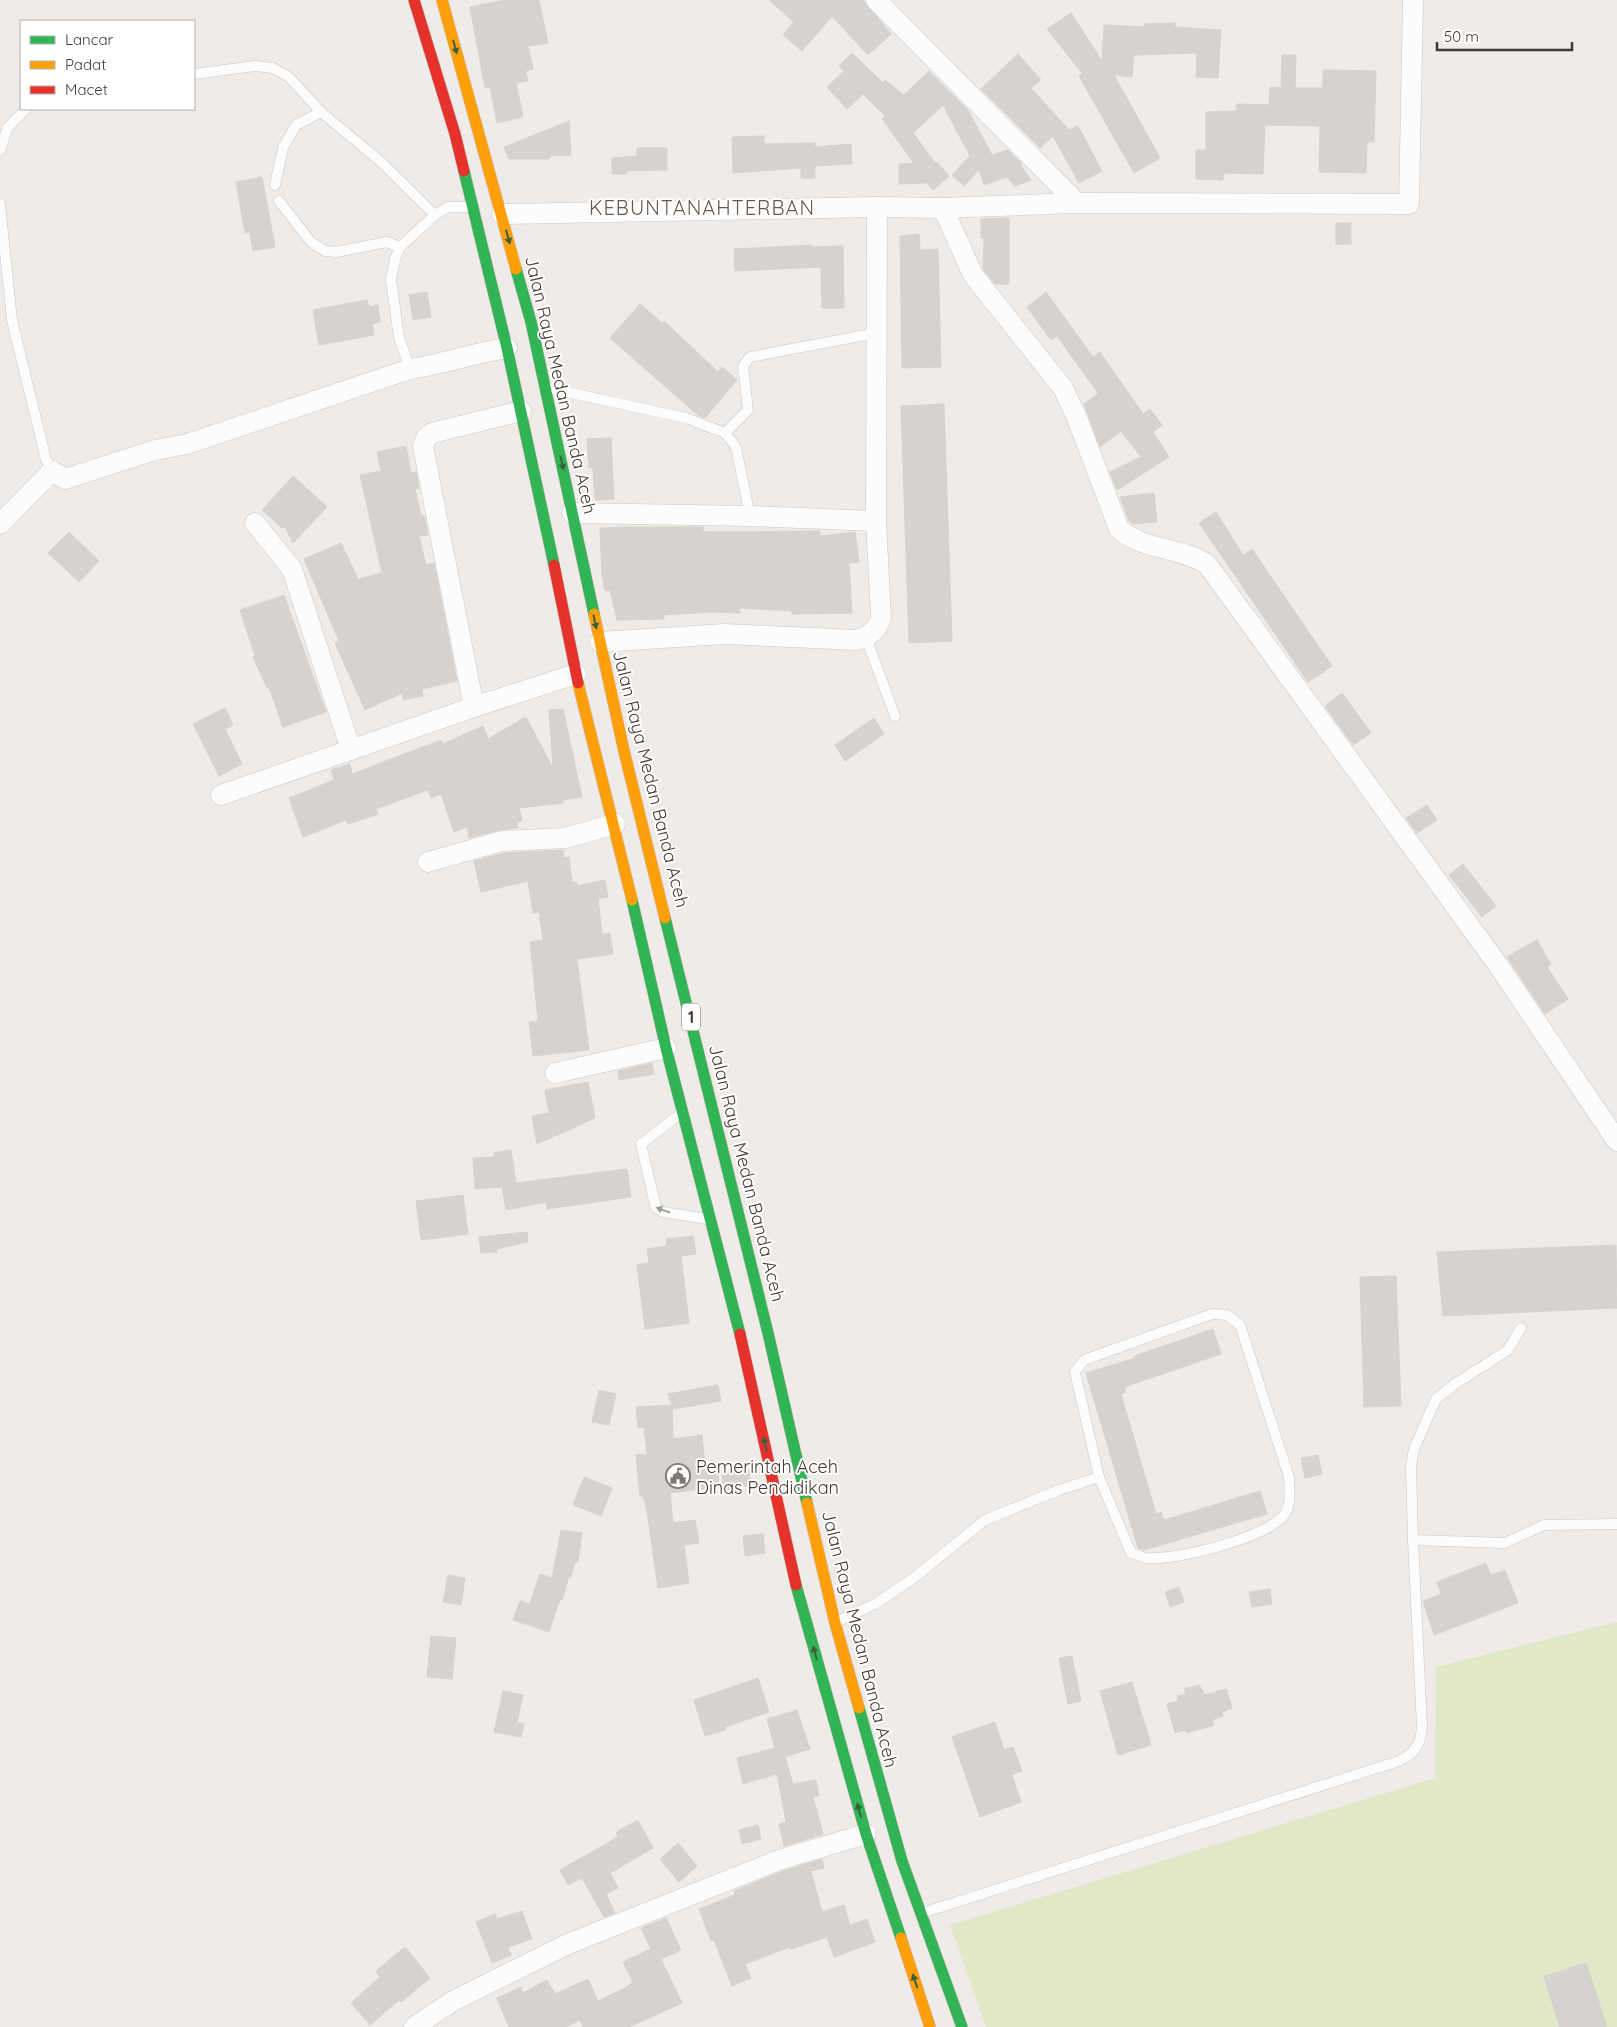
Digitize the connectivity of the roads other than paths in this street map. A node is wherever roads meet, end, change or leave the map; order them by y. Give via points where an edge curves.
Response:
1 (414, 0) edge
2 (442, 0) edge
3 (876, 0) edge
4 (1413, 0) edge
5 (195, 74) edge
6 (25, 110) edge
7 (321, 112) junction
8 (0, 150) edge
9 (274, 185) dead end
10 (278, 201) dead end
11 (1078, 203) junction
12 (0, 204) edge
13 (473, 207) junction
14 (877, 207) junction
15 (943, 208) junction
16 (502, 214) junction
17 (435, 215) junction
18 (400, 247) junction
19 (876, 333) junction
20 (507, 348) junction
21 (410, 370) junction
22 (546, 388) junction
23 (521, 411) junction
24 (541, 432) junction
25 (726, 433) junction
26 (52, 471) junction
27 (572, 513) junction
28 (750, 516) junction
29 (876, 521) junction
30 (255, 523) dead end
31 (0, 524) edge
32 (866, 638) junction
33 (600, 642) junction
34 (576, 674) junction
35 (474, 707) junction
36 (895, 716) dead end
37 (351, 750) junction
38 (221, 795) dead end
39 (615, 824) junction
40 (428, 862) dead end
41 (658, 944) junction
42 (666, 1048) junction
43 (555, 1074) dead end
44 (683, 1112) junction
45 (1617, 1141) edge
46 (711, 1219) junction
47 (1521, 1328) dead end
48 (755, 1336) junction
49 (1099, 1477) junction
50 (1617, 1524) edge
51 (1413, 1540) junction
52 (835, 1623) junction
53 (866, 1834) junction
54 (921, 1913) junction
55 (414, 2027) edge
56 (930, 2027) edge
57 (962, 2027) edge

1 - 13 highway, Jalan Raya Medan Banda Aceh / 1 via 455,134
2 -> 16 highway, Jalan Raya Medan Banda Aceh / 1
3 - 11 street
4 - 11 street via 1409,204
5 - 7 lane via 255,66 273,68 289,77
6 - 8 lane via 8,127
7 - 9 lane via 296,125 283,148
7 - 17 lane via 380,161
10 - 18 lane via 311,242 325,252 387,242
11 - 15 street
12 - 26 lane via 12,320 46,460
13 - 17 lane via 448,207
13 - 20 highway, Jalan Raya Medan Banda Aceh / 1
14 - 15 street
14 - 16 street
14 - 19 street
15 - 45 street via 973,275 1063,388 1119,528 1130,538 1208,564 1498,965
16 -> 22 highway, Jalan Raya Medan Banda Aceh / 1
17 - 18 lane
18 - 21 lane via 391,280 399,337
19 - 25 lane via 750,357 743,366 748,410
19 - 29 street
20 - 21 street
20 - 23 highway, Jalan Raya Medan Banda Aceh / 1
21 - 26 street via 187,444 155,450 64,479
22 - 24 highway, Jalan Raya Medan Banda Aceh / 1
22 - 25 lane via 686,418
23 - 24 highway, Jalan Raya Medan Banda Aceh / 1
23 - 35 street via 432,433 423,447
24 -> 27 highway, Jalan Raya Medan Banda Aceh / 1
24 - 34 highway, Jalan Raya Medan Banda Aceh / 1
25 - 28 lane via 736,447
26 - 31 street
27 - 28 street
27 -> 33 highway, Jalan Raya Medan Banda Aceh / 1
28 - 29 street
29 - 32 street via 882,617 879,626
30 - 37 street via 292,569
32 - 33 street via 846,640 724,634
32 - 36 lane
33 - 41 highway, Jalan Raya Medan Banda Aceh / 1
34 - 35 street
34 - 39 highway, Jalan Raya Medan Banda Aceh / 1
35 - 37 street
37 - 38 street
39 - 40 street via 566,838 502,841
39 - 41 highway, Jalan Raya Medan Banda Aceh / 1
41 - 42 highway, Jalan Raya Medan Banda Aceh / 1
41 - 48 highway, Jalan Raya Medan Banda Aceh / 1
42 - 43 street
42 - 44 highway, Jalan Raya Medan Banda Aceh / 1
44 - 46 highway, Jalan Raya Medan Banda Aceh / 1
46 -> 44 lane via 663,1212 654,1204 642,1144
46 - 48 highway, Jalan Raya Medan Banda Aceh / 1
47 - 51 lane via 1508,1350 1436,1399 1414,1448 1411,1466
48 - 52 highway, Jalan Raya Medan Banda Aceh / 1
53 -> 48 highway, Jalan Raya Medan Banda Aceh / 1 via 792,1571
49 - 49 lane via 1075,1378 1078,1366 1084,1360 1201,1317 1212,1314 1234,1319 1240,1325 1288,1478 1290,1499 1285,1515 1269,1528 1197,1553 1145,1558 1131,1553
49 - 52 lane via 985,1520 907,1582 874,1604
50 - 51 lane via 1544,1525 1505,1543
51 - 54 lane via 1422,1738 1409,1756
52 - 54 highway, Jalan Raya Medan Banda Aceh / 1 via 876,1772
53 - 55 street via 779,1860 568,1944 453,2001
56 -> 53 highway, Jalan Raya Medan Banda Aceh / 1
54 - 57 highway, Jalan Raya Medan Banda Aceh / 1

